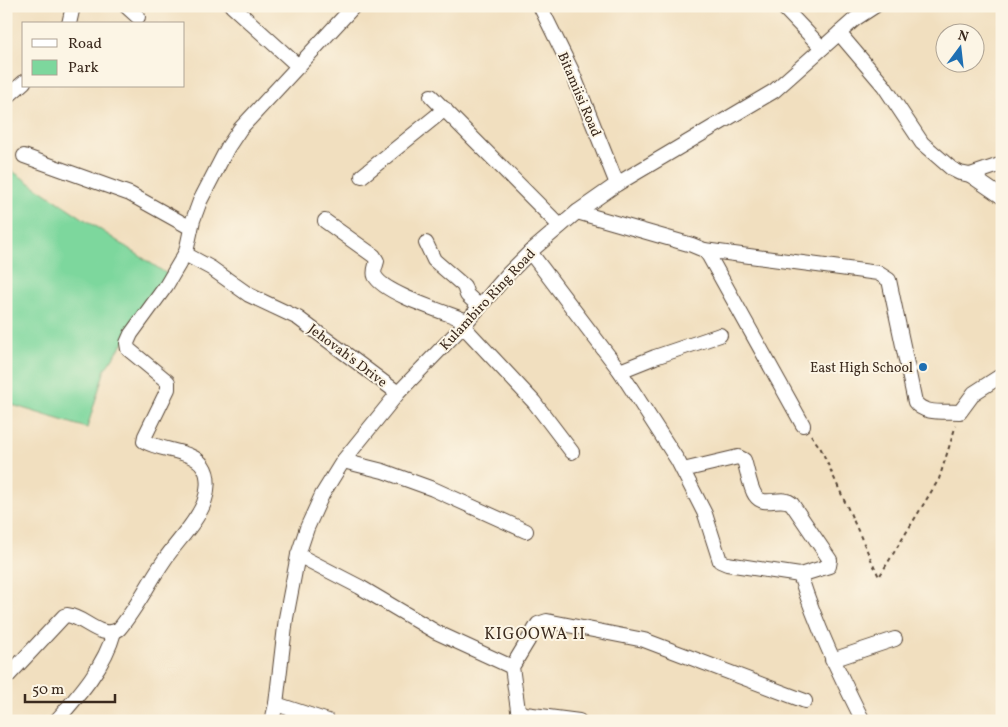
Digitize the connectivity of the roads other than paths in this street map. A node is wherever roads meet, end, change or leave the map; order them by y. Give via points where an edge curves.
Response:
1 (73, 6) edge
2 (126, 6) edge
3 (232, 6) edge
4 (354, 6) edge
5 (540, 6) edge
6 (782, 6) edge
7 (875, 6) edge
8 (138, 17) dead end
9 (70, 22) edge
10 (839, 33) junction
11 (822, 48) junction
12 (298, 66) junction
13 (22, 84) edge
14 (431, 96) dead end
15 (6, 98) edge
16 (445, 109) junction
17 (24, 156) dead end
18 (1002, 164) edge
19 (970, 175) junction
20 (362, 176) dead end
21 (617, 184) junction
22 (1002, 197) edge
23 (577, 212) junction
24 (325, 221) dead end
25 (560, 226) junction
26 (191, 228) junction
27 (426, 243) dead end
28 (704, 250) junction
29 (530, 252) junction
30 (185, 254) junction
31 (480, 306) junction
32 (465, 324) junction
33 (720, 335) dead end
34 (620, 371) junction
35 (1002, 375) edge
36 (398, 393) junction
37 (803, 425) road end
38 (572, 452) dead end
39 (343, 461) junction
40 (683, 470) junction
41 (526, 531) dead end
42 (298, 555) junction
43 (800, 575) junction
44 (114, 632) junction
45 (894, 638) dead end
46 (832, 660) junction
47 (512, 667) junction
48 (6, 678) edge
49 (804, 701) dead end
50 (276, 704) junction
51 (56, 721) edge
52 (272, 721) edge
53 (328, 721) edge
54 (579, 721) edge
55 (863, 721) edge

1 - 9 street
2 - 8 street
3 - 12 street
4 - 12 street
5 - 21 street, Bitamiisi Road via 571,69
6 - 11 street
7 - 10 street, Kulambiro Ring Road
10 - 11 street, Kulambiro Ring Road
10 - 19 street via 884,86 922,143 952,169
11 - 21 street, Kulambiro Ring Road via 774,92
12 - 26 street via 240,129 228,147 200,201
13 - 15 street
14 - 16 street
16 - 20 street
16 - 25 street
17 - 26 street via 130,194
18 - 19 street
19 - 22 street
21 - 23 street, Kulambiro Ring Road
23 - 25 street, Kulambiro Ring Road
23 - 28 street
24 - 32 street via 374,256 377,261 374,273 390,289
25 - 29 street, Kulambiro Ring Road
26 - 30 street
27 - 31 street via 434,260 464,286 467,295
28 - 35 street via 872,272 889,280 915,402 924,410 960,412 974,393
28 - 37 street
29 - 31 street, Kulambiro Ring Road
29 - 34 street
30 - 36 street, Jehovah's Drive via 249,294 298,318
30 - 44 street via 126,346 169,385 144,441 200,462 207,476 206,498 199,514 123,624
31 - 32 street, Kulambiro Ring Road
32 - 36 street, Kulambiro Ring Road
32 - 38 street via 534,402
33 - 34 street
34 - 40 street
36 - 39 street, Kulambiro Ring Road
39 - 41 street via 433,489
39 - 42 street, Kulambiro Ring Road via 318,503
40 - 43 street via 705,514 720,561
40 - 43 street via 742,457 755,495 767,502 789,501 830,560 829,566
42 - 47 street via 436,632
42 - 50 street, Kulambiro Ring Road via 286,618
43 - 46 street
44 - 48 street via 104,633 67,615
44 - 51 street via 104,658
45 - 46 street
46 - 55 street
47 - 49 street via 538,624 547,621 644,640
47 - 54 street via 520,712
50 - 52 street, Kulambiro Ring Road
50 - 53 street

